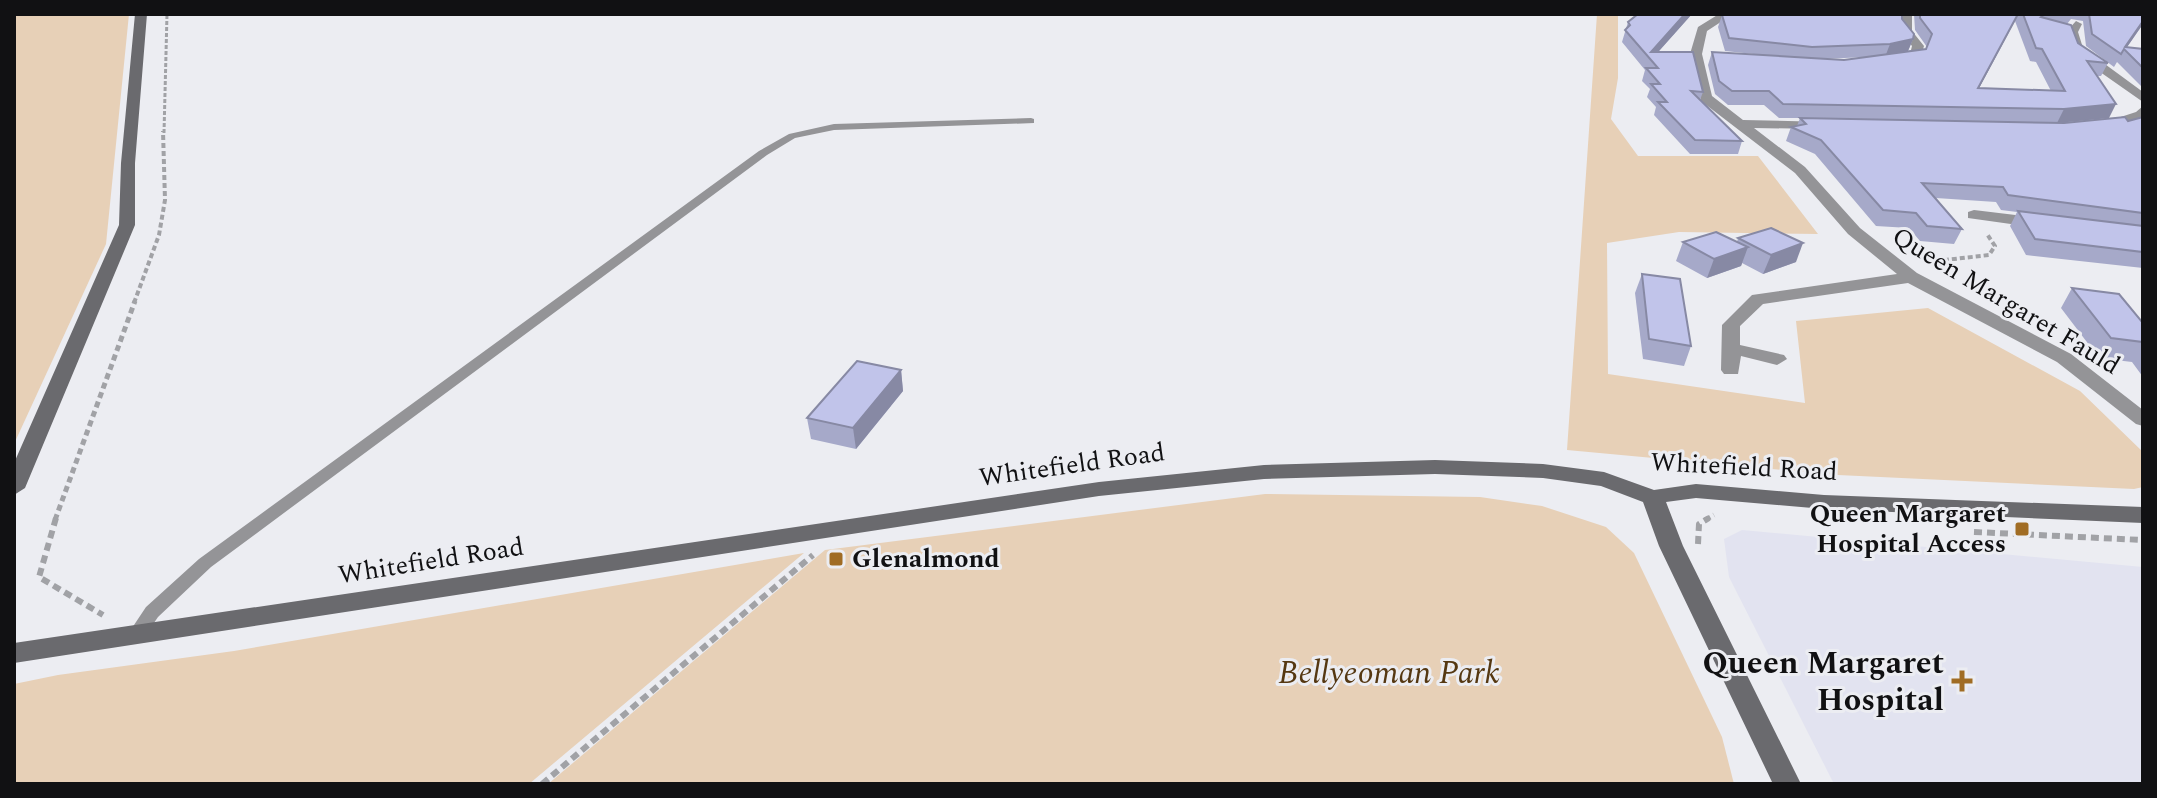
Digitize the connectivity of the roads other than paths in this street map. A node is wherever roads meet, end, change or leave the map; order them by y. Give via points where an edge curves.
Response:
1 (141, 14) edge
2 (1727, 14) edge
3 (1906, 14) edge
4 (2058, 30) edge
5 (1886, 65) edge
6 (2143, 98) edge
7 (2143, 110) edge
8 (1031, 121) dead end
9 (1739, 124) junction
10 (1834, 125) edge
11 (2086, 127) edge
12 (1974, 215) road end
13 (2065, 226) edge
14 (1911, 277) junction
15 (1731, 348) junction
16 (1777, 359) dead end
17 (1731, 370) dead end
18 (2143, 420) edge
19 (14, 488) edge
20 (1653, 497) junction
21 (2143, 515) edge
22 (135, 637) junction
23 (14, 653) edge
24 (1787, 784) edge

1 - 19 main road via 127,225
2 - 9 street, Queen Margaret Fauld via 1702,29 1706,98
3 - 5 street via 1906,31 1918,46 1916,56
4 - 6 street via 2074,28 2077,50
7 - 11 street via 2116,124
8 - 22 lane via 834,127 792,136 205,563 152,612
9 - 10 street
9 - 14 street, Queen Margaret Fauld via 1800,170 1854,231
12 - 13 street via 2014,214
14 - 15 street via 1758,299 1731,325
14 - 18 street, Queen Margaret Fauld via 2064,358
15 - 16 street
15 - 17 street
20 - 21 main road, Whitefield Road via 1696,491 1824,502
20 - 22 main road, Whitefield Road via 1604,479 1543,471 1344,468 1216,476 1099,489
20 - 24 main road via 1671,546
22 - 23 main road, Whitefield Road

